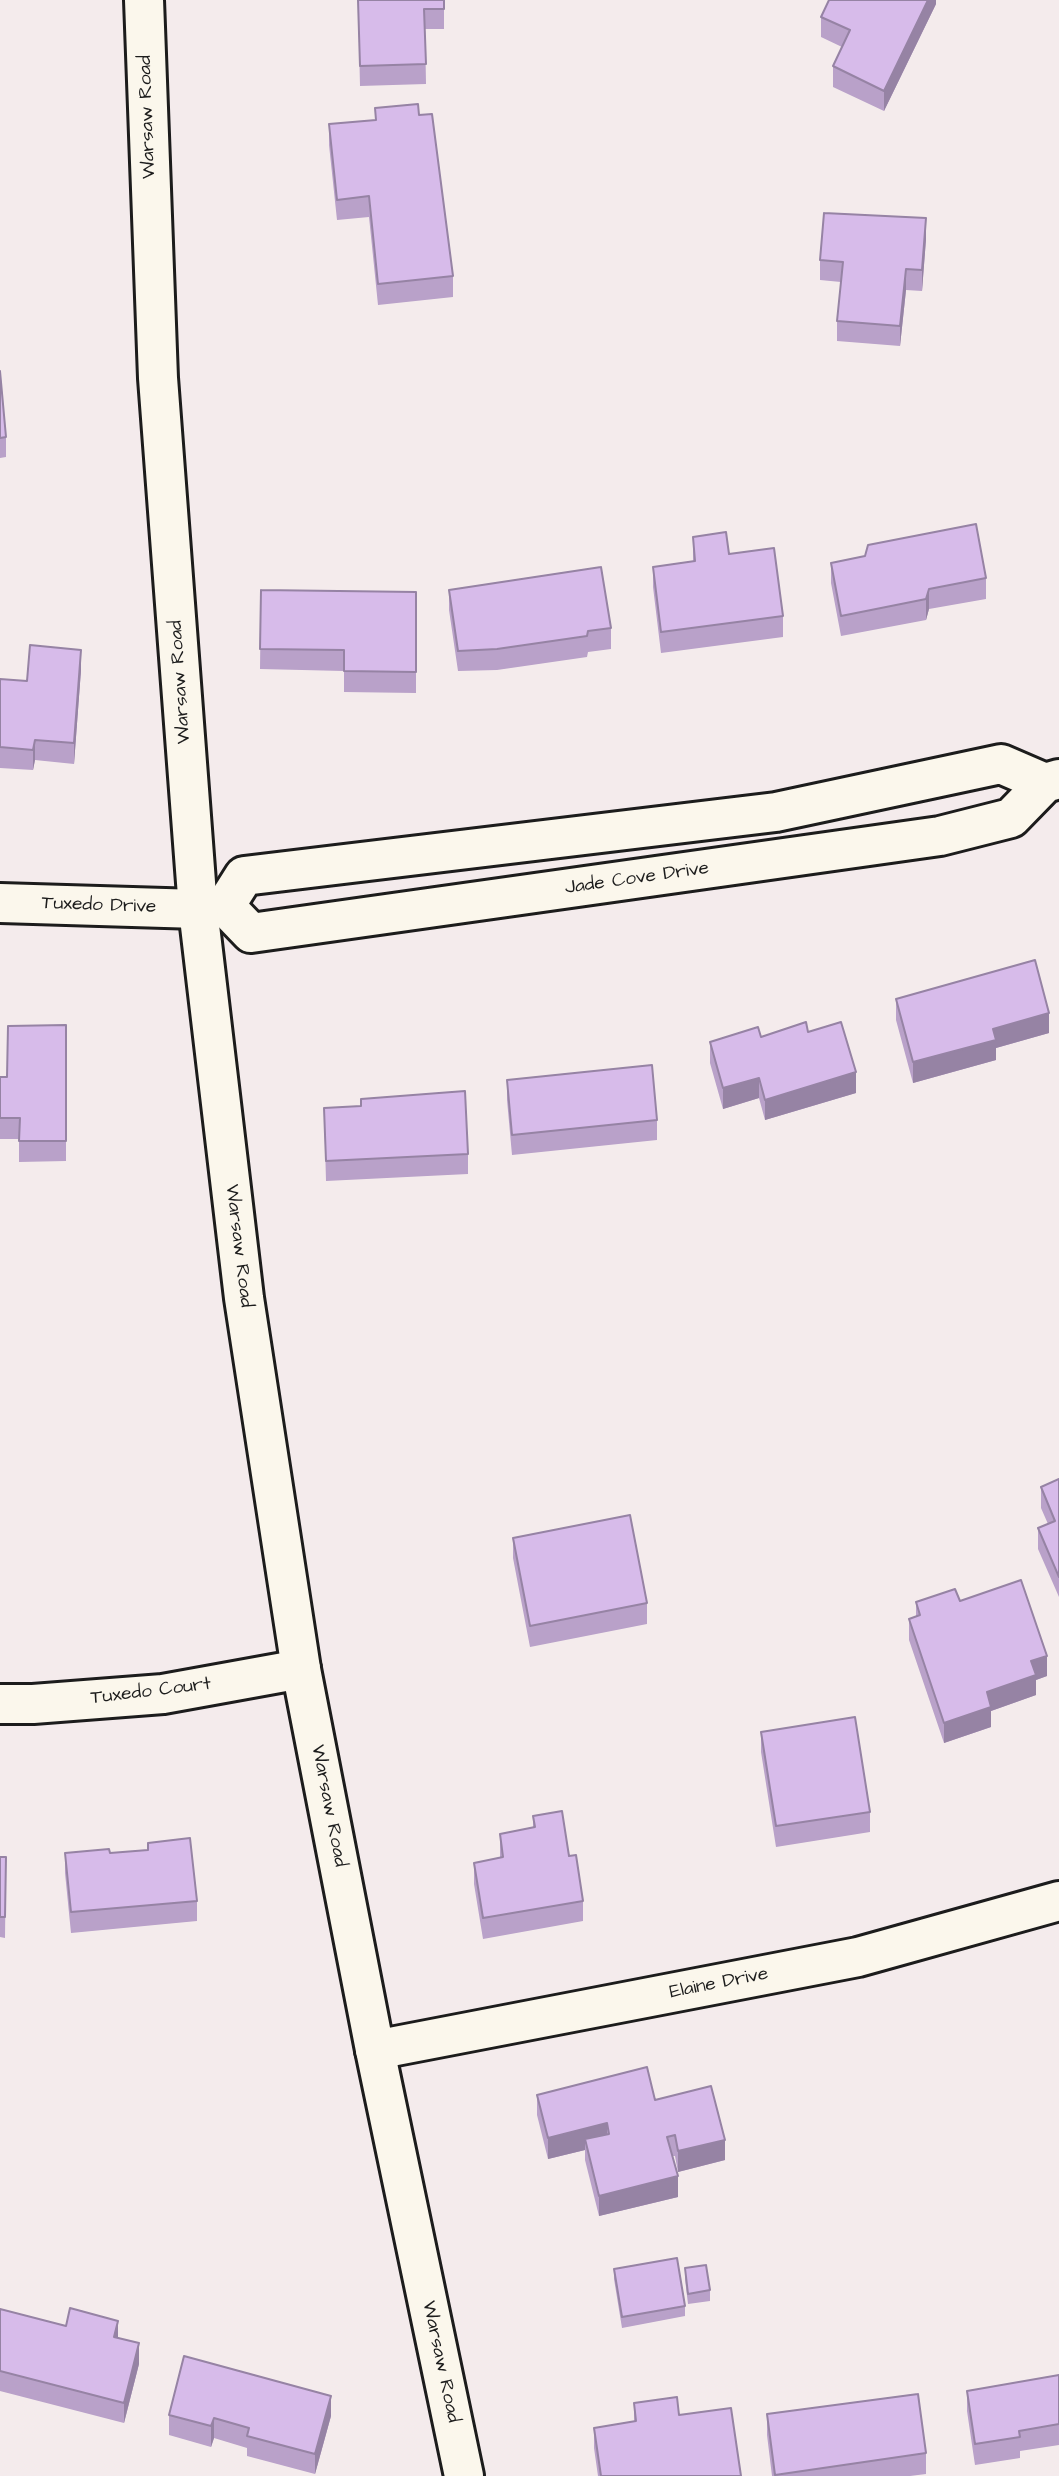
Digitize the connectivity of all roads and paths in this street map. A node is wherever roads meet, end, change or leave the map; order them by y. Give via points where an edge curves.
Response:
1 (144, 0) edge
2 (1052, 781) edge
3 (821, 802) junction
4 (649, 827) junction
5 (829, 852) junction
6 (655, 877) junction
7 (0, 903) edge
8 (211, 908) junction
9 (301, 1669) junction
10 (0, 1704) edge
11 (1059, 1901) edge
12 (375, 2050) junction
13 (464, 2476) edge

1 - 8 street, Warsaw Road via 158,378
2 - 3 street, Jade Cove Drive via 1001,764
2 - 5 street, Jade Cove Drive via 1011,818 940,836
3 - 4 street, Jade Cove Drive
3 - 5 street
4 - 6 street
4 - 8 street, Jade Cove Drive via 244,876
5 - 6 street, Jade Cove Drive
6 - 8 street, Jade Cove Drive via 251,933
7 - 8 street, Tuxedo Drive
8 - 9 street, Warsaw Road via 244,1298
9 - 10 street, Tuxedo Court via 163,1694
9 - 12 street, Warsaw Road
11 - 12 street, Elaine Drive via 858,1957
12 - 13 street, Warsaw Road

